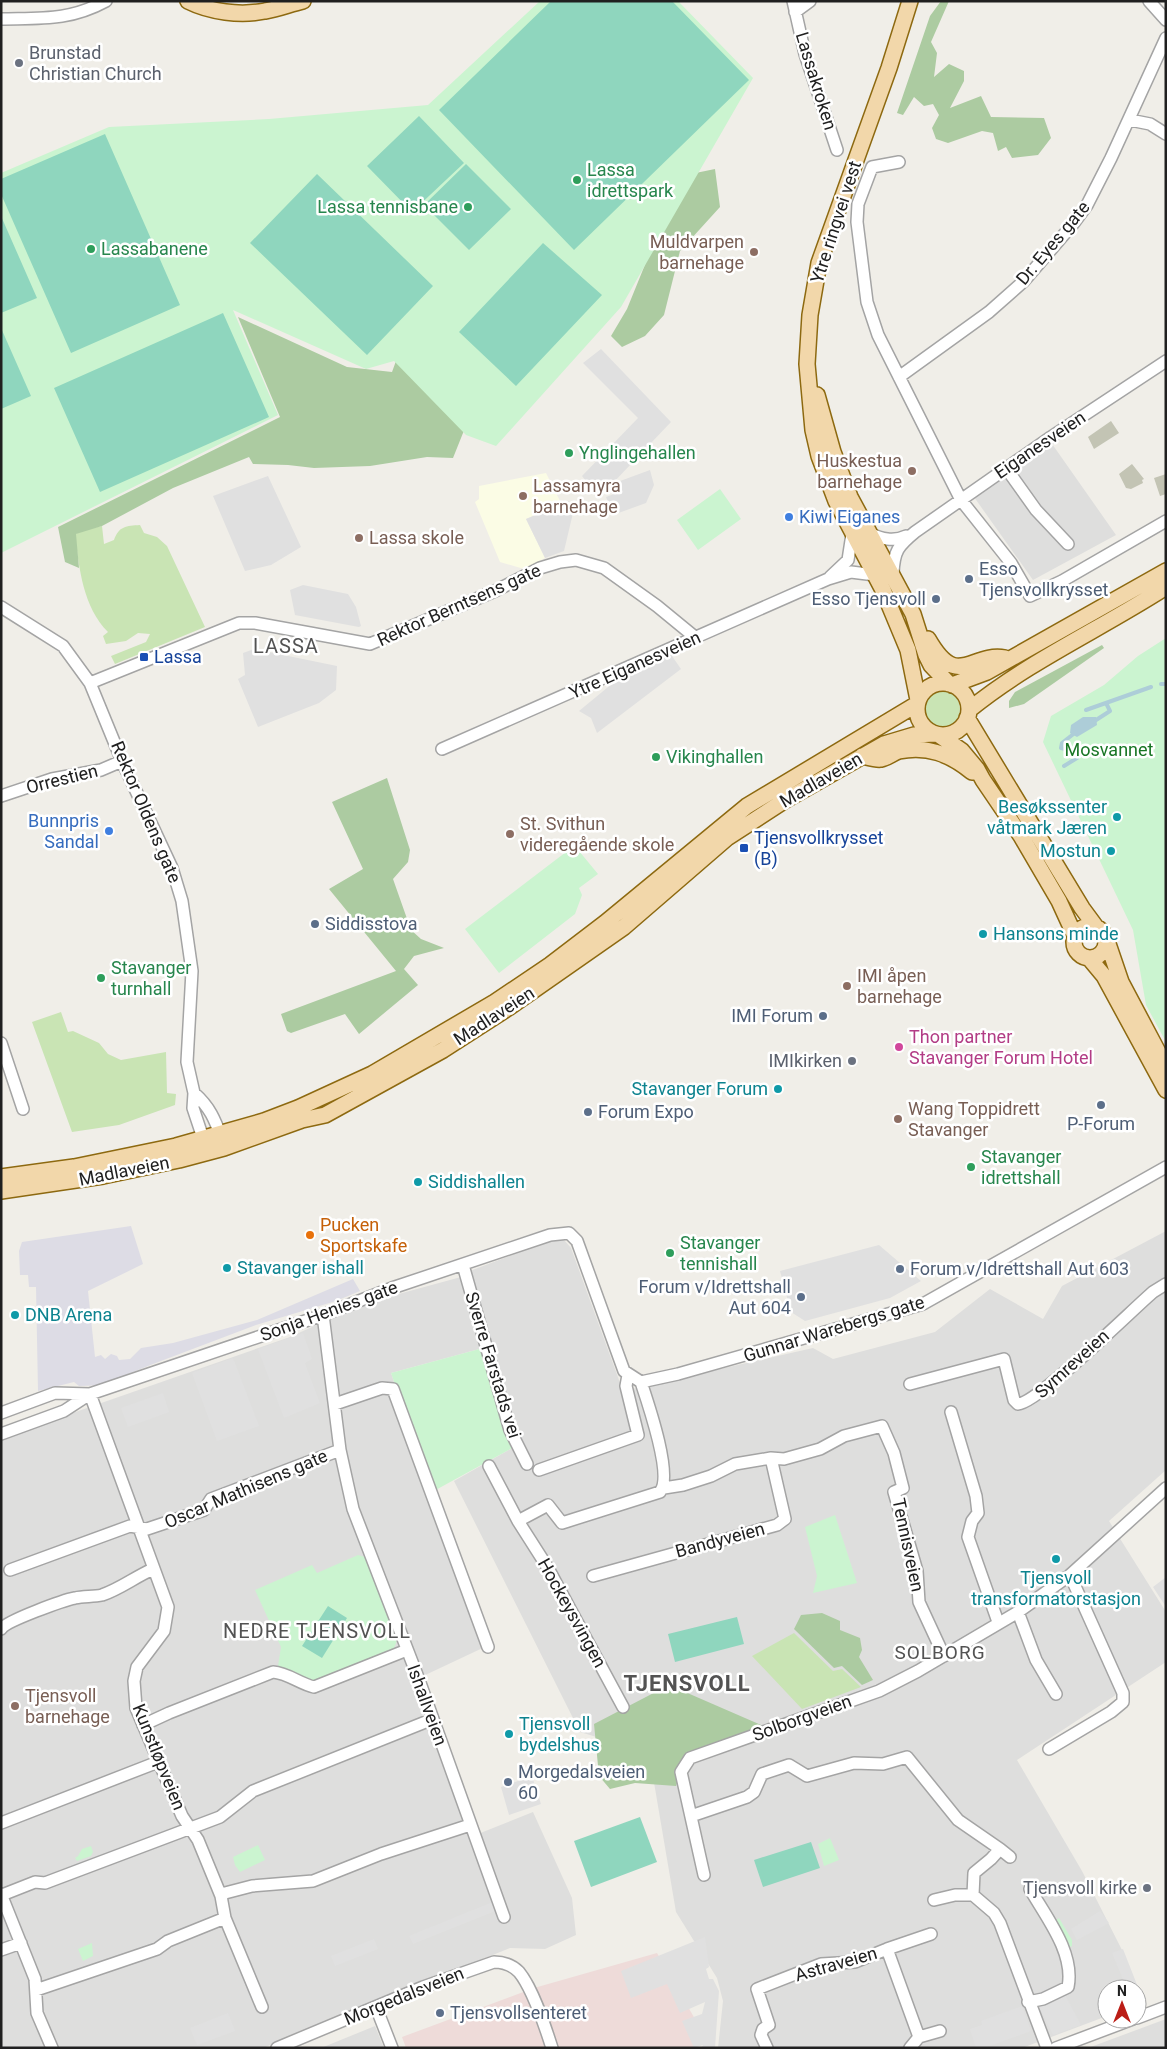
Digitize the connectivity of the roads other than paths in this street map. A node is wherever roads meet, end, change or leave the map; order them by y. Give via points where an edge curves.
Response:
1 (106, 1) edge
2 (188, 1) edge
3 (236, 1) edge
4 (303, 1) edge
5 (810, 1) edge
6 (910, 1) edge
7 (920, 1) edge
8 (1149, 1) edge
9 (285, 5) junction
10 (794, 7) edge
11 (1, 18) edge
12 (1166, 20) edge
13 (1166, 38) edge
14 (1130, 120) junction
15 (1166, 134) edge
16 (837, 150) dead end
17 (899, 162) dead end
18 (1166, 361) edge
19 (899, 377) junction
20 (1006, 468) junction
21 (961, 500) junction
22 (1166, 521) edge
23 (915, 532) junction
24 (869, 533) junction
25 (852, 534) junction
26 (1068, 544) dead end
27 (1166, 571) edge
28 (893, 573) junction
29 (875, 575) junction
30 (828, 579) junction
31 (1166, 587) edge
32 (1, 607) edge
33 (913, 614) junction
34 (696, 638) junction
35 (1010, 659) junction
36 (90, 683) junction
37 (950, 684) junction
38 (917, 702) junction
39 (968, 714) junction
40 (937, 735) junction
41 (442, 749) dead end
42 (862, 756) junction
43 (122, 761) junction
44 (983, 780) junction
45 (1, 796) edge
46 (1101, 932) junction
47 (1075, 936) junction
48 (1089, 958) junction
49 (1, 1043) edge
50 (1166, 1067) edge
51 (1166, 1090) edge
52 (194, 1094) junction
53 (22, 1108) dead end
54 (220, 1134) junction
55 (203, 1138) junction
56 (224, 1148) junction
57 (1166, 1167) edge
58 (1, 1177) edge
59 (1, 1191) edge
60 (463, 1265) junction
61 (1166, 1284) edge
62 (322, 1315) junction
63 (628, 1375) junction
64 (641, 1382) junction
65 (910, 1384) dead end
66 (90, 1394) junction
67 (335, 1404) junction
68 (951, 1412) dead end
69 (1, 1413) edge
70 (1, 1434) edge
71 (340, 1450) junction
72 (771, 1458) junction
73 (527, 1464) dead end
74 (489, 1466) dead end
75 (538, 1470) dead end
76 (664, 1488) junction
77 (1166, 1488) edge
78 (518, 1521) junction
79 (139, 1529) junction
80 (153, 1569) junction
81 (10, 1570) dead end
82 (1070, 1575) junction
83 (593, 1576) dead end
84 (1018, 1612) junction
85 (998, 1622) junction
86 (1, 1629) edge
87 (488, 1647) dead end
88 (407, 1650) junction
89 (944, 1656) junction
90 (1056, 1694) dead end
91 (623, 1707) dead end
92 (433, 1719) junction
93 (144, 1725) junction
94 (1049, 1749) dead end
95 (158, 1762) junction
96 (691, 1816) junction
97 (1, 1823) edge
98 (470, 1824) junction
99 (191, 1829) junction
100 (1000, 1849) junction
101 (1010, 1857) dead end
102 (704, 1875) dead end
103 (1030, 1890) dead end
104 (1, 1894) edge
105 (973, 1895) junction
106 (221, 1896) junction
107 (934, 1900) dead end
108 (504, 1917) dead end
109 (225, 1918) junction
110 (931, 1934) dead end
111 (21, 1944) junction
112 (887, 1949) junction
113 (1, 1950) edge
114 (36, 1990) junction
115 (1028, 2002) junction
116 (262, 2007) dead end
117 (376, 2007) junction
118 (1166, 2007) edge
119 (1147, 2014) edge
120 (1106, 2029) edge
121 (940, 2031) dead end
122 (919, 2038) junction
123 (52, 2048) edge
124 (276, 2048) edge
125 (392, 2048) edge
126 (552, 2048) edge
127 (767, 2048) edge
128 (910, 2048) edge
129 (1047, 2048) edge
130 (1056, 2048) edge

1 - 11 street via 69,16
2 - 9 main road via 211,10 233,12 265,11
3 - 9 main road
4 - 9 main road
5 - 10 street, Lassakroken
6 - 25 main road, Ytre ringvei vest via 819,264 810,315 807,364 813,430 830,486
7 - 24 main road, Ytre ringvei vest via 828,261 814,329 815,378 824,422 850,497
8 - 12 street
10 - 16 street, Lassakroken via 805,54
13 - 14 street, Dr. Eyes gate
14 - 15 street via 1150,124
14 - 19 street, Dr. Eyes gate via 1088,205 1024,280 974,323
17 - 19 street via 872,167 858,204 857,222 867,302 878,336
18 - 20 street, Eiganesveien
19 - 21 street
20 - 21 street, Eiganesveien
20 - 26 street via 1036,510
21 - 22 street via 1012,563 1030,596
21 - 23 street, Eiganesveien
23 - 24 street, Eiganesveien via 897,540
23 - 28 street, Eiganesveien via 899,545
24 - 28 main road, Ytre ringvei vest
25 - 29 main road, Ytre ringvei vest
25 - 30 street, Ytre Eiganesveien via 848,560
27 - 35 main road
28 - 33 main road, Ytre ringvei vest
29 - 30 street, Ytre Eiganesveien via 852,572
29 - 38 main road, Ytre ringvei vest via 908,650
30 - 34 street, Ytre Eiganesveien
31 - 39 main road via 1006,681
32 - 36 street, Rektor Oldens gate via 63,646
33 - 35 main road via 935,652 950,664 969,666 995,656
33 - 37 main road, Ytre ringvei vest via 931,665
34 - 36 street, Rektor Berntsens gate via 604,568 584,561 567,561 540,568 370,644 255,623 239,623
34 - 41 street, Ytre Eiganesveien
35 - 37 main road via 987,672
36 - 43 street, Rektor Oldens gate
37 - 38 main road via 934,684 926,688
37 - 39 main road via 965,695
38 - 40 main road via 917,717 921,724
38 - 54 main road, Madlaveien via 747,806 580,943 495,1002 372,1074 281,1114
39 - 40 main road via 956,732
39 - 46 main road via 1077,900
40 - 42 main road, Madlaveien via 914,735 894,740
40 - 44 main road via 970,760
42 - 44 main road via 881,759 910,749 934,750 959,761
42 - 56 main road, Madlaveien via 727,838 616,932 443,1050 325,1115
43 - 45 street, Orrestien via 101,770 52,779
43 - 52 street, Rektor Oldens gate via 172,868 182,901 192,971 187,1062
44 - 47 main road via 1021,836 1059,901
46 - 47 main road via 1081,929
46 - 48 main road via 1102,952
46 - 50 main road via 1121,982
47 - 48 main road via 1077,951
48 - 51 main road via 1104,976
49 - 53 street
52 - 54 street via 214,1116
52 - 55 street, Rektor Oldens gate via 193,1108
54 - 55 main road, Madlaveien
54 - 56 street
55 - 56 street
55 - 58 main road, Madlaveien via 74,1167
56 - 59 main road, Madlaveien via 103,1176
57 - 64 street, Gunnar Warebergs gate via 923,1304
60 - 62 street, Sonja Henies gate
60 - 63 street, Sonja Henies gate via 550,1235 568,1232 578,1241
60 - 73 street, Sverre Farstads vei via 510,1430
61 - 65 street, Symreveien via 1027,1403 1018,1404 1014,1400 1004,1359
62 - 66 street, Sonja Henies gate
62 - 67 street, Ishallveien
63 - 64 street
63 - 75 street via 626,1386 638,1435
64 - 76 street via 653,1420
66 - 69 street, Sonja Henies gate via 55,1393
66 - 70 street, Sonja Henies gate via 64,1411
66 - 79 street, Kunstløpveien
67 - 71 street, Ishallveien
67 - 87 street via 382,1388 393,1389
68 - 85 street via 976,1496 978,1513 968,1537
71 - 79 street, Oscar Mathisens gate via 211,1499 204,1510
71 - 88 street, Ishallveien via 353,1509
72 - 76 street, Tennisveien via 735,1464 711,1476
72 - 83 street, Bandyveien via 785,1519 777,1525
72 - 89 street, Tennisveien via 784,1459 811,1452 844,1436 882,1426 894,1453 903,1488 894,1492 916,1571 920,1602
74 - 78 street, Hockeysvingen
76 - 78 street via 654,1496 562,1523 548,1505
77 - 82 street, Solborgveien
78 - 91 street, Hockeysvingen via 548,1568
79 - 80 street, Kunstløpveien
79 - 81 street, Oscar Mathisens gate via 130,1526
80 - 86 street via 101,1595 74,1598 11,1622
80 - 93 street, Kunstløpveien via 168,1607 164,1631 137,1667 134,1680 136,1708
82 - 84 street, Solborgveien
82 - 94 street via 1123,1693 1124,1702
84 - 85 street, Solborgveien
84 - 90 street via 1036,1660
85 - 89 street, Solborgveien
88 - 92 street, Ishallveien
88 - 93 street via 314,1687 274,1672 169,1712
89 - 96 street, Solborgveien via 879,1691 690,1758 681,1772
92 - 98 street, Ishallveien
92 - 99 street via 253,1791 220,1817
93 - 95 street, Kunstløpveien
95 - 97 street
95 - 99 street, Kunstløpveien
96 - 100 street via 747,1798 766,1772 789,1765 807,1776 854,1762 883,1764 907,1757 958,1820
96 - 102 street, Solborgveien
98 - 106 street via 313,1881 252,1886
98 - 108 street, Ishallveien
99 - 104 street via 45,1883 35,1882
99 - 106 street, Kunstløpveien
100 - 101 street
100 - 105 street via 974,1873
103 - 115 street via 1062,1946 1069,1982 1068,1987
104 - 111 street
105 - 107 street
105 - 115 street via 994,1913 1000,1923
106 - 109 street, Kunstløpveien
109 - 114 street via 157,1949
109 - 116 street, Kunstløpveien
110 - 112 street
111 - 113 street
111 - 114 street
112 - 122 street, Astraveien
112 - 127 street, Astraveien via 855,1962 821,1964 757,1989 769,2025 761,2035
114 - 123 street via 38,2013
115 - 129 street
117 - 124 street, Morgedalsveien
117 - 125 street
117 - 126 street, Morgedalsveien via 478,1966 503,1962 518,1971 526,1983
118 - 119 street
120 - 130 street
121 - 122 street
122 - 128 street

